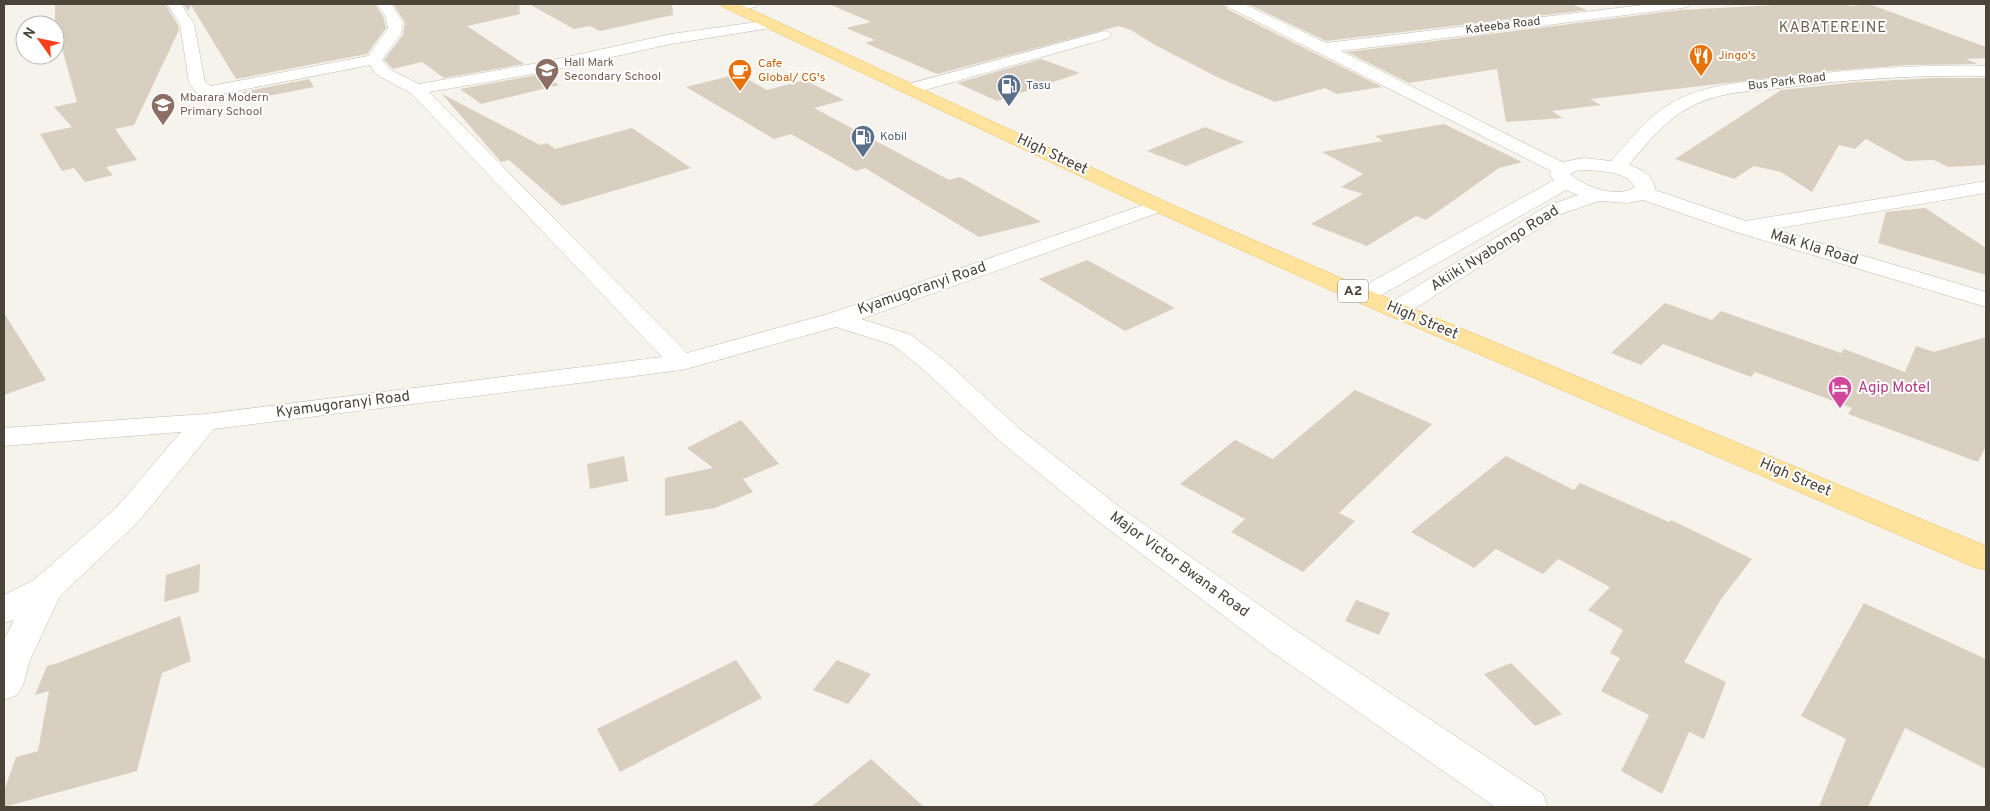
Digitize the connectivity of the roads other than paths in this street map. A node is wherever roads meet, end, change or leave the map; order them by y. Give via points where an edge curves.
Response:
1 (174, 4) edge
2 (384, 4) edge
3 (1233, 4) edge
4 (1682, 4) edge
5 (738, 5) edge
6 (771, 24) junction
7 (1104, 35) dead end
8 (1324, 48) junction
9 (374, 60) junction
10 (1986, 71) edge
11 (417, 89) junction
12 (911, 89) junction
13 (1616, 168) junction
14 (1564, 175) junction
15 (1986, 187) edge
16 (1643, 193) junction
17 (1598, 195) junction
18 (1159, 206) junction
19 (1744, 227) junction
20 (1363, 296) junction
21 (1986, 300) edge
22 (1396, 310) junction
23 (837, 319) junction
24 (682, 362) junction
25 (205, 422) junction
26 (4, 437) edge
27 (1986, 559) edge
28 (46, 588) junction
29 (4, 610) edge
30 (4, 685) edge
31 (1528, 807) edge

1 - 9 street via 187,24 197,83 203,89 211,91
2 - 9 street via 397,24 394,34
3 - 8 street
4 - 8 street, Kateeba Road
5 - 6 main road, High Street / A2
6 - 11 street via 671,39 544,67
6 - 12 main road, High Street / A2
7 - 12 street
8 - 14 street
9 - 11 street via 383,72
10 - 13 street, Bus Park Road via 1860,73 1728,89 1693,99 1675,109 1653,126
11 - 24 street
12 - 18 main road, High Street / A2
13 - 14 street, Akiiki Nyabongo Road via 1571,165
13 - 16 street, Akiiki Nyabongo Road via 1642,180 1646,189
14 - 17 street via 1578,189
14 - 20 street, Akiiki Nyabongo Road
15 - 19 street
16 - 17 street via 1629,197
16 - 19 street, Mak Kla Road
17 - 22 street, Akiiki Nyabongo Road via 1554,210
18 - 20 main road, High Street / A2
18 - 23 street, Kyamugoranyi Road
19 - 21 street, Mak Kla Road
20 - 22 main road, High Street / A2
22 - 27 main road, High Street / A2
23 - 24 street, Kyamugoranyi Road
23 - 31 street, Major Victor Bwana Road via 902,340 1011,436 1110,515 1274,635
24 - 25 street, Kyamugoranyi Road
25 - 26 street, Kyamugoranyi Road
25 - 28 street via 127,515
28 - 29 street
28 - 30 street via 12,660

